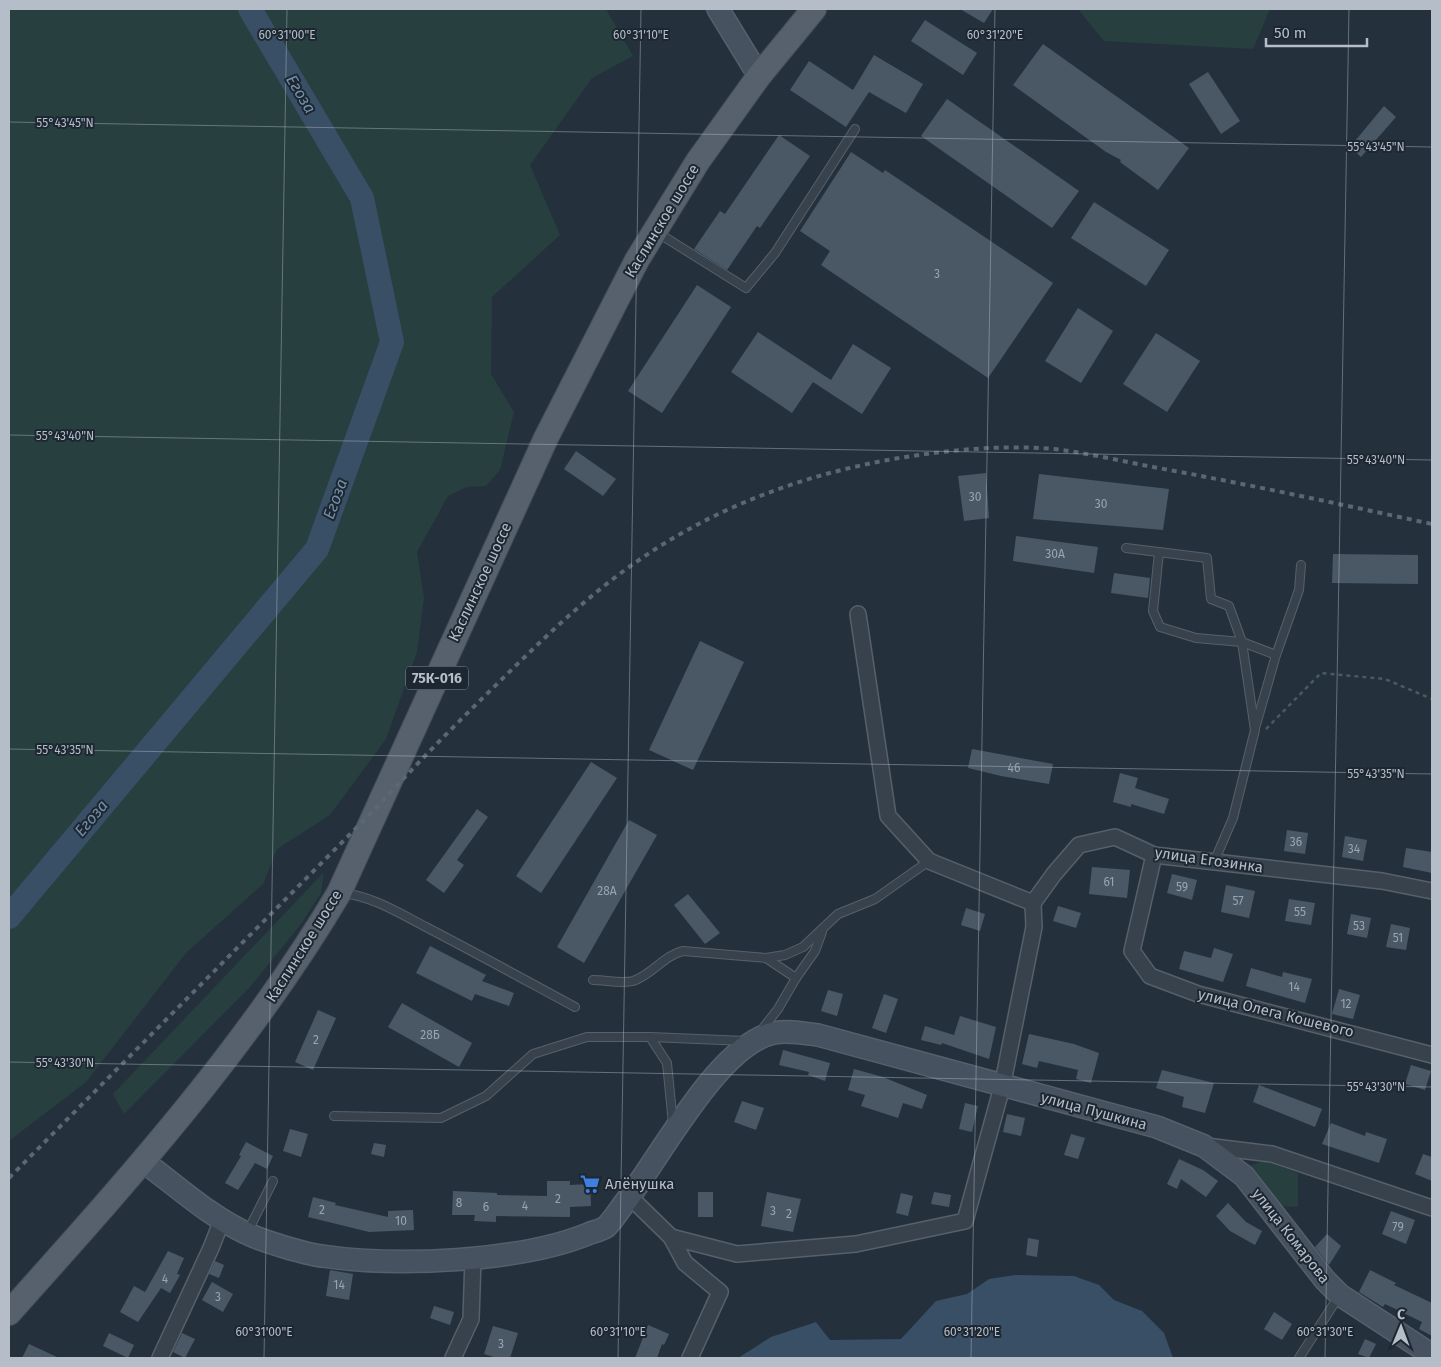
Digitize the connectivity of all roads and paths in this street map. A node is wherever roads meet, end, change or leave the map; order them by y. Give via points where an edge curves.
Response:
1 (718, 9) edge
2 (814, 9) edge
3 (759, 76) junction
4 (855, 129) dead end
5 (654, 230) junction
6 (1126, 548) dead end
7 (1159, 552) junction
8 (1301, 565) dead end
9 (858, 614) dead end
10 (1242, 642) junction
11 (1276, 655) junction
12 (1432, 699) edge
13 (1255, 730) junction
14 (1252, 744) junction
15 (1154, 855) junction
16 (929, 861) junction
17 (1214, 862) junction
18 (1432, 891) edge
19 (338, 893) junction
20 (1033, 903) junction
21 (823, 929) junction
22 (766, 958) junction
23 (796, 978) junction
24 (593, 980) dead end
25 (575, 1007) dead end
26 (650, 1036) junction
27 (753, 1041) junction
28 (1432, 1054) edge
29 (1002, 1087) junction
30 (334, 1116) dead end
31 (674, 1133) junction
32 (1204, 1146) junction
33 (144, 1162) junction
34 (273, 1181) dead end
35 (630, 1197) junction
36 (1432, 1208) edge
37 (222, 1220) junction
38 (247, 1234) junction
39 (671, 1237) junction
40 (473, 1258) junction
41 (1340, 1295) junction
42 (9, 1313) edge
43 (471, 1319) junction
44 (1432, 1355) edge
45 (160, 1358) edge
46 (453, 1358) edge
47 (466, 1358) edge
48 (690, 1358) edge
49 (1298, 1358) edge

1 - 3 street
2 - 3 main road, Каслинское шоссе / 75К-016
3 - 5 main road, Каслинское шоссе / 75К-016 via 698,161
4 - 5 lane via 775,253 746,288
5 - 19 main road, Каслинское шоссе / 75К-016 via 546,438
6 - 7 lane
7 - 10 lane via 1207,558 1211,600 1229,606
7 - 10 lane via 1154,611 1160,628 1196,638
8 - 11 lane via 1300,590
9 - 16 street via 888,816
10 - 11 lane
10 - 13 lane
11 - 13 lane
12 - 14 path via 1385,680 1321,673
13 - 14 lane
14 - 17 lane via 1233,818
15 - 17 street, улица Егозинка
15 - 20 street, улица Егозинка via 1115,838 1079,845
15 - 28 street, улица Олега Кошевого via 1132,951 1150,976 1198,994
16 - 20 street
16 - 21 lane via 875,899 838,914
17 - 18 street, улица Егозинка via 1382,881
19 - 25 lane via 358,895 391,909
19 - 33 main road, Каслинское шоссе / 75К-016 via 271,1000
20 - 29 street via 1034,927
21 - 22 lane via 804,947
21 - 23 lane via 815,951
22 - 23 lane
22 - 24 lane via 683,951 673,953 658,967 632,981
23 - 27 lane
26 - 27 lane
26 - 30 lane via 587,1037 533,1054 486,1096 442,1118
26 - 31 lane via 667,1063
27 - 29 street, улица Пушкина via 774,1033 818,1035
27 - 31 street, улица Пушкина via 729,1060 706,1085
29 - 32 street, улица Пушкина via 1157,1127
29 - 39 street via 965,1221 856,1244 737,1254
31 - 35 street, улица Пушкина
32 - 36 street, улица Пушкина via 1272,1154
32 - 41 street, улица Комарова via 1244,1176
33 - 37 street, улица Пушкина
33 - 42 main road, Каслинское шоссе / 75К-016
34 - 38 lane
35 - 39 street
35 - 40 street, улица Пушкина via 605,1227 566,1243
37 - 38 street, улица Пушкина
37 - 45 street
38 - 40 street, улица Пушкина via 321,1256 385,1261
39 - 48 street via 685,1263 720,1292
40 - 43 street
41 - 44 street, улица Комарова
41 - 49 lane
43 - 46 street
43 - 47 street

